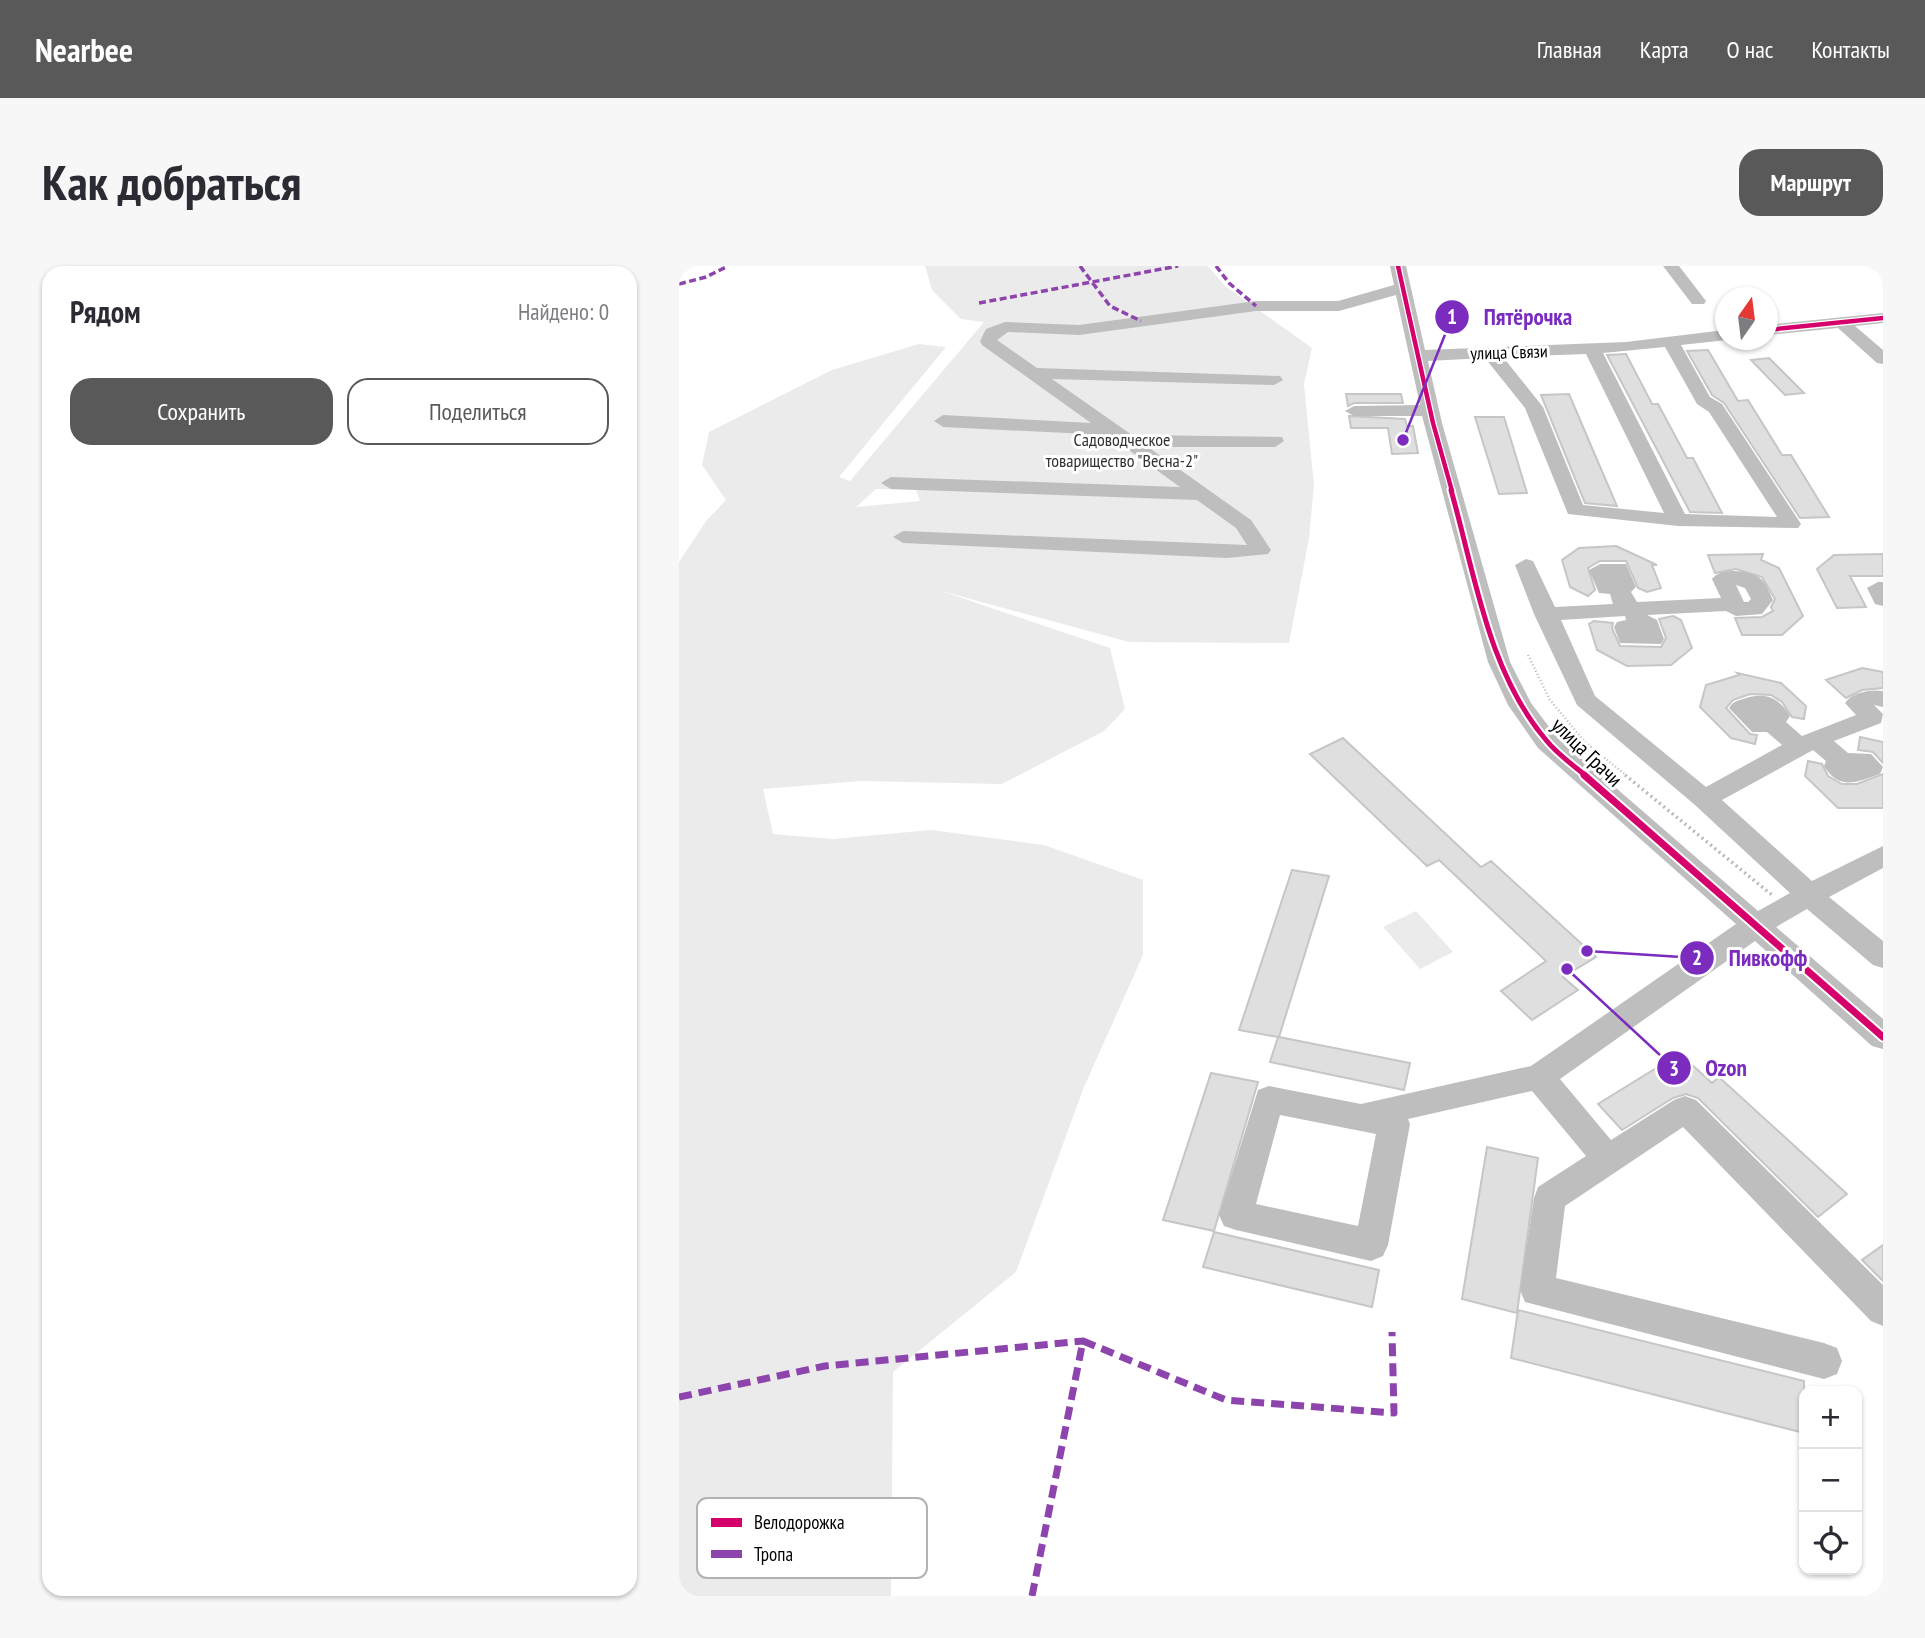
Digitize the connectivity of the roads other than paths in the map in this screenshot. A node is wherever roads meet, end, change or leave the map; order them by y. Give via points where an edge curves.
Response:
1 (1398, 266) edge
2 (1671, 266) edge
3 (1402, 288) junction
4 (1697, 301) dead end
5 (1883, 318) edge
6 (1841, 322) junction
7 (1778, 329) edge
8 (1715, 336) edge
9 (1670, 342) junction
10 (1592, 349) junction
11 (1490, 353) junction
12 (1417, 356) junction
13 (1883, 359) edge
14 (1033, 373) junction
15 (1274, 380) dead end
16 (1430, 410) junction
17 (1354, 411) dead end
18 (943, 422) dead end
19 (1120, 435) junction
20 (1275, 441) dead end
21 (891, 483) dead end
22 (1202, 494) junction
23 (1678, 520) junction
24 (903, 537) dead end
25 (1526, 565) dead end
26 (1618, 587) dead end
27 (1883, 588) edge
28 (1883, 599) edge
29 (1734, 604) dead end
30 (1545, 614) junction
31 (1633, 614) junction
32 (1880, 713) edge
33 (1770, 722) dead end
34 (1808, 743) junction
35 (1843, 762) dead end
36 (1704, 799) junction
37 (1883, 856) edge
38 (1798, 901) junction
39 (1755, 926) junction
40 (1883, 957) edge
41 (1883, 1037) edge
42 (1539, 1077) junction
43 (1359, 1116) junction
44 (1608, 1159) junction
45 (1883, 1309) edge
46 (1825, 1361) dead end

1 - 3 street, улица Грачи
2 - 4 street
3 - 12 street, улица Грачи
3 - 14 street via 1339,306 1257,306 1079,330 1005,327 992,333 988,341
5 - 6 street
6 - 7 street
6 - 13 street
8 - 9 street, улица Связи
9 - 10 street, улица Связи
9 - 23 street via 1703,400 1716,408 1791,524
10 - 11 street, улица Связи
10 - 23 street
11 - 12 street, улица Связи
11 - 23 street via 1534,407 1574,510
12 - 16 street, улица Грачи
14 - 15 street
14 - 19 street
16 - 17 street
16 - 39 street, улица Грачи via 1500,662 1520,705 1547,742
18 - 19 street
19 - 20 street
19 - 22 street
21 - 22 street
22 - 24 street via 1244,524 1261,550
25 - 30 street
26 - 31 street
27 - 28 street via 1878,588
29 - 31 street
30 - 31 street
30 - 36 street via 1585,700
32 - 34 street
33 - 34 street
34 - 35 street
34 - 36 street
36 - 38 street
37 - 38 street
38 - 39 street
38 - 40 street
39 - 41 street, улица Грачи
39 - 42 street
42 - 43 street
42 - 44 street
43 - 43 street via 1269,1099 1236,1215 1371,1245 1394,1124
44 - 45 street via 1685,1109
44 - 46 street via 1551,1198 1537,1290

